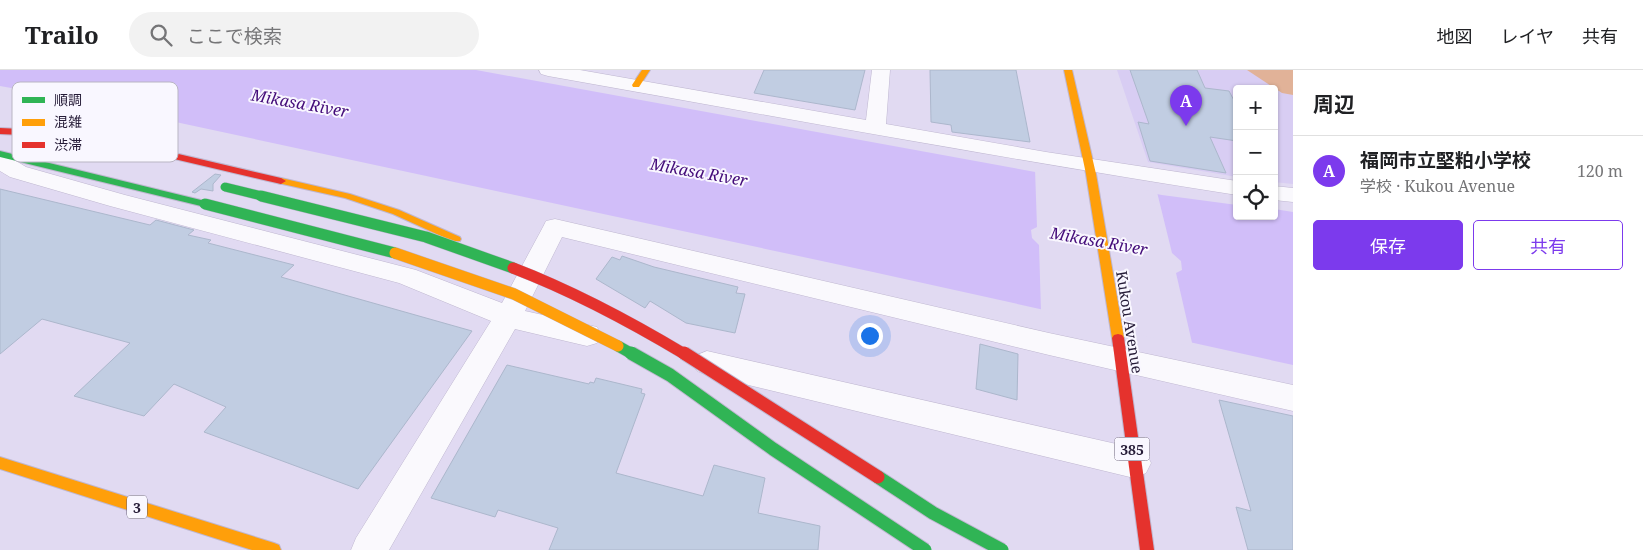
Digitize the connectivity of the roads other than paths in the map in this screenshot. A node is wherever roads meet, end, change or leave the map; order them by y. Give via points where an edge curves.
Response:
1 (548, 70) edge
2 (881, 70) edge
3 (1068, 70) edge
4 (640, 75) edge
5 (875, 129) junction
6 (178, 157) edge
7 (0, 161) edge
8 (35, 162) edge
9 (1091, 170) junction
10 (216, 184) dead end
11 (1233, 188) edge
12 (1278, 193) edge
13 (1293, 195) edge
14 (530, 274) junction
15 (508, 317) junction
16 (1121, 354) junction
17 (1293, 398) edge
18 (0, 463) edge
19 (1134, 463) junction
20 (274, 550) edge
21 (368, 550) edge
22 (925, 550) edge
23 (1002, 550) edge
24 (1147, 550) edge

1 - 4 street
2 - 5 street
3 - 9 highway, Kukou Avenue / 385
4 - 5 street
5 - 9 street
6 - 14 highway, bridge via 347,196 396,212
7 - 15 street via 18,172 118,201 407,276
8 - 22 highway, bridge via 411,257 514,294 670,375 773,449
9 - 11 street
9 - 16 highway, Kukou Avenue / 385
10 - 14 highway, bridge via 426,237
12 - 13 street
14 - 23 highway, bridge via 691,356 933,512
15 - 16 street via 555,227
15 - 19 street
15 - 21 street
16 - 17 street
16 - 19 highway, Kukou Avenue / 385
18 - 20 highway, 3
19 - 24 highway, Kukou Avenue / 385

